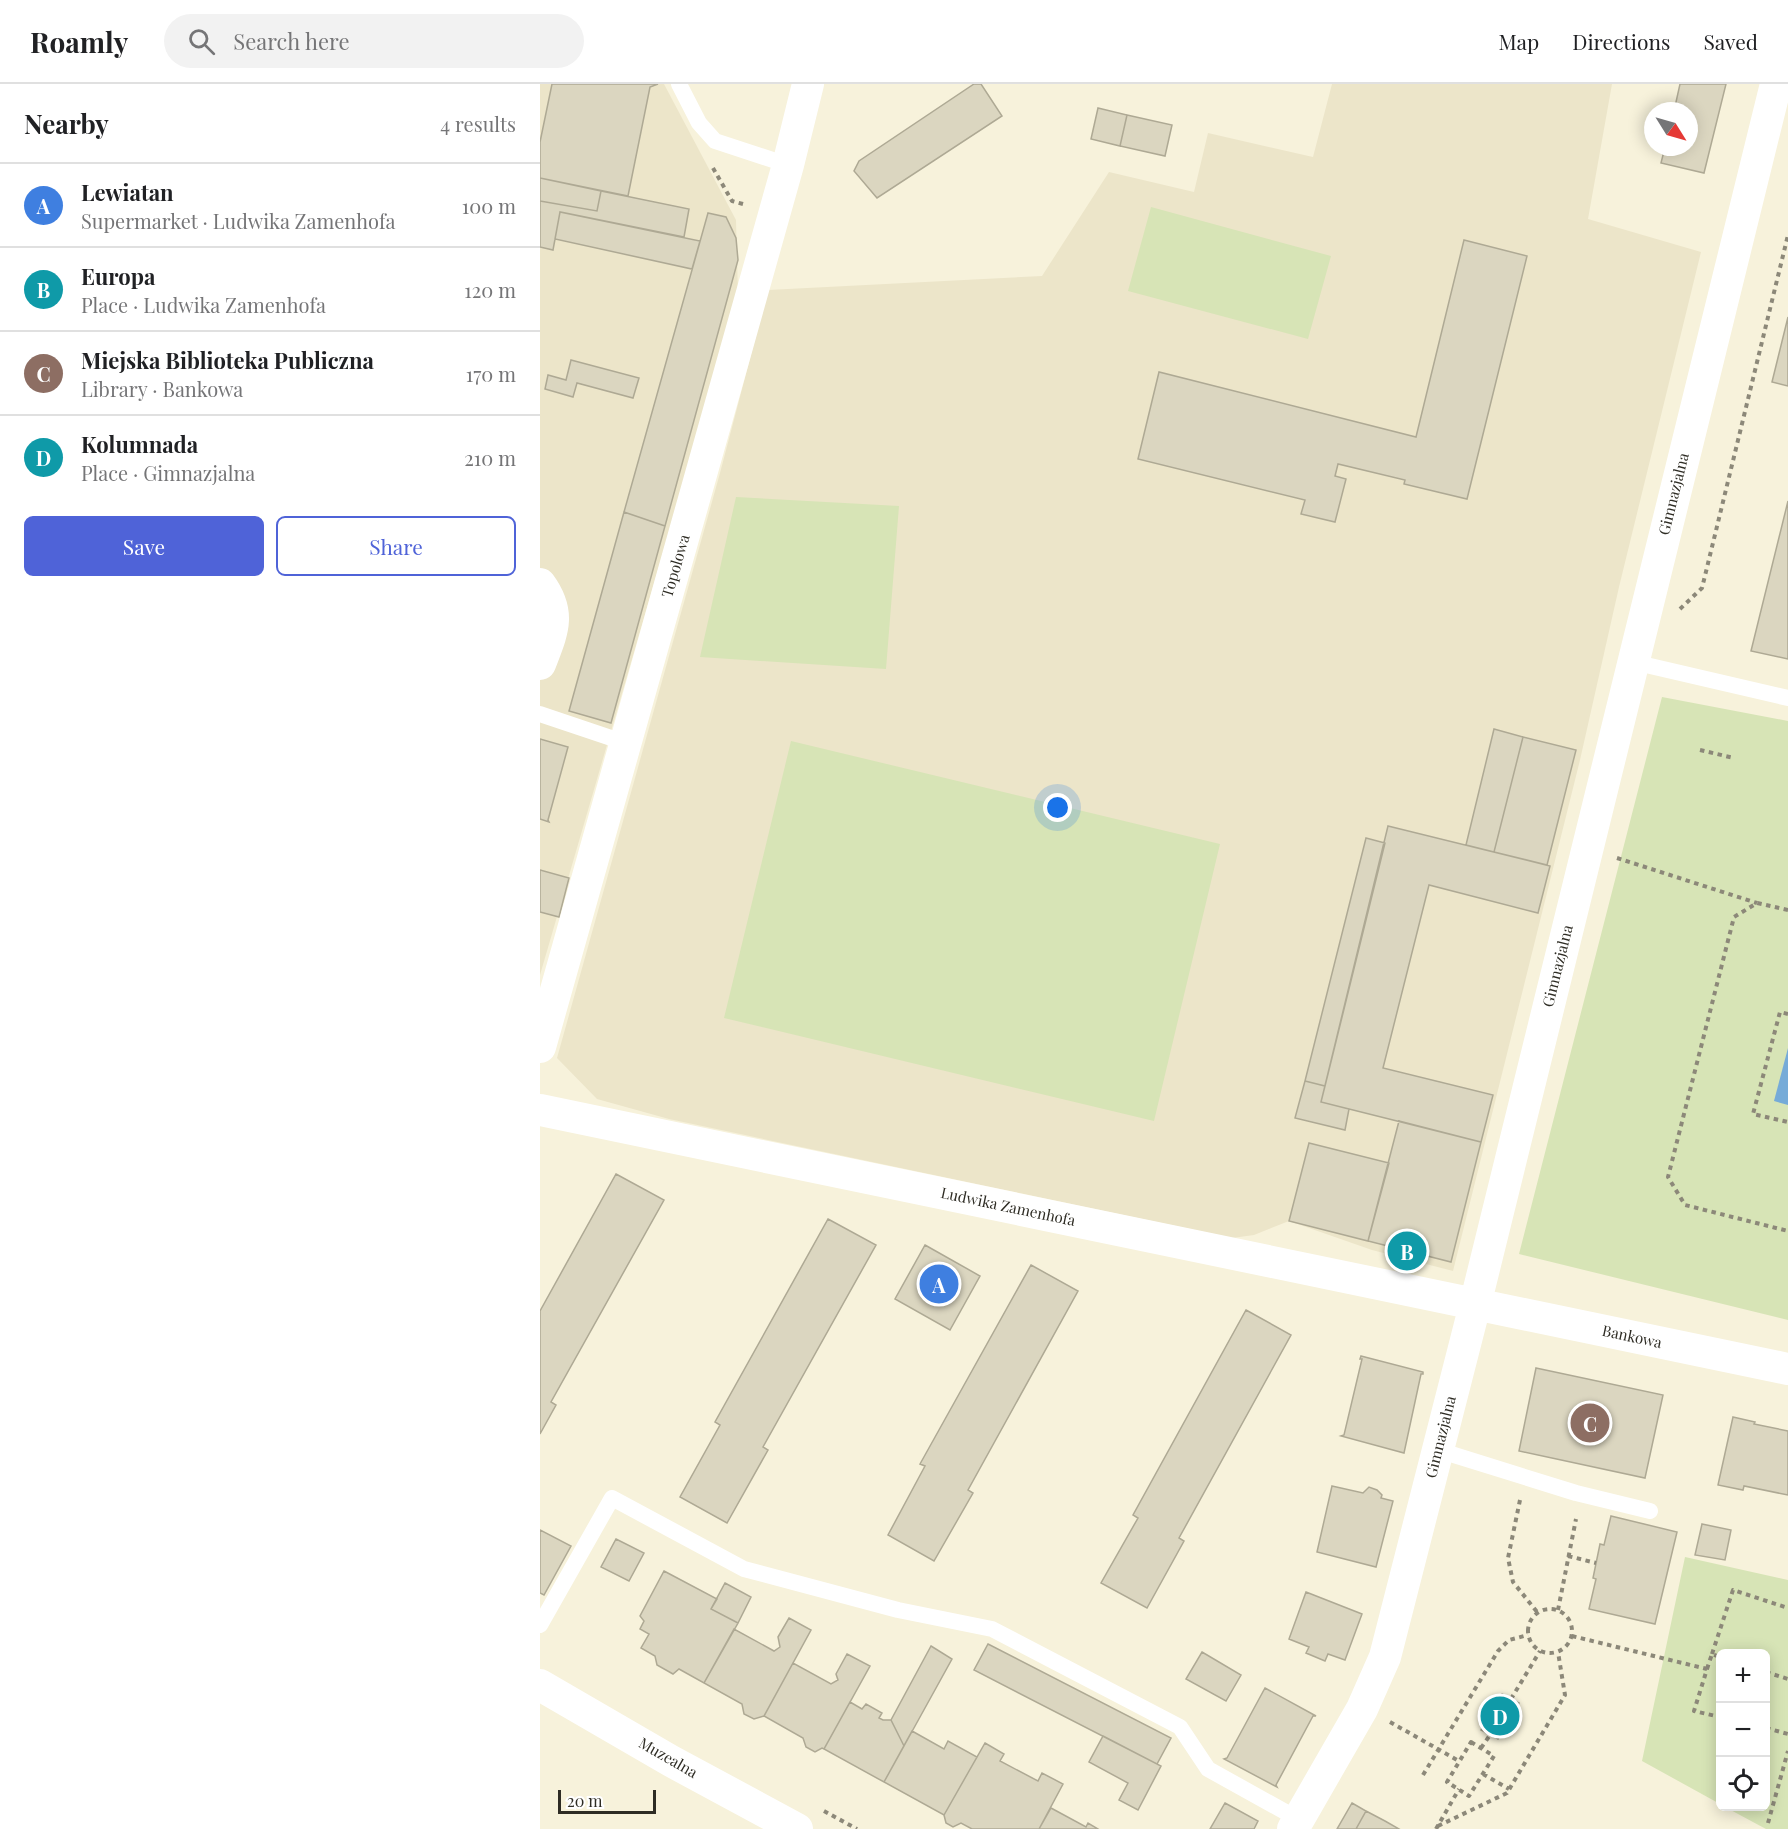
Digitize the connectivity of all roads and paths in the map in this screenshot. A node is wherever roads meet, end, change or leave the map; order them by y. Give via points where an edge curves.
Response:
1 (679, 84) edge
2 (808, 84) edge
3 (1776, 84) edge
4 (715, 141) junction
5 (788, 165) junction
6 (774, 213) junction
7 (1788, 235) edge
8 (540, 584) edge
9 (1677, 612) dead end
10 (1633, 662) junction
11 (540, 664) edge
12 (1788, 698) edge
13 (540, 714) edge
14 (626, 743) junction
15 (1700, 750) dead end
16 (1734, 758) dead end
17 (1614, 857) dead end
18 (1757, 903) junction
19 (1788, 910) edge
20 (1788, 1014) edge
21 (540, 1047) edge
22 (540, 1110) edge
23 (1788, 1122) edge
24 (1788, 1231) edge
25 (1475, 1305) junction
26 (1788, 1369) edge
27 (1438, 1450) junction
28 (1525, 1476) junction
29 (1581, 1495) junction
30 (1650, 1511) dead end
31 (1568, 1556) junction
32 (1596, 1563) dead end
33 (1788, 1608) edge
34 (1558, 1610) junction
35 (1538, 1613) junction
36 (540, 1625) edge
37 (1528, 1635) junction
38 (1572, 1636) junction
39 (1540, 1651) junction
40 (1558, 1652) junction
41 (1712, 1654) junction
42 (1716, 1656) edge
43 (1707, 1669) junction
44 (1770, 1673) edge
45 (1788, 1679) edge
46 (540, 1685) edge
47 (1511, 1699) dead end
48 (1716, 1716) edge
49 (1389, 1722) dead end
50 (1770, 1729) edge
51 (1788, 1734) edge
52 (1490, 1735) dead end
53 (1481, 1748) junction
54 (1438, 1749) junction
55 (1788, 1751) edge
56 (1459, 1761) junction
57 (1483, 1774) junction
58 (1423, 1775) dead end
59 (1509, 1789) junction
60 (1459, 1790) junction
61 (1768, 1823) dead end
62 (1295, 1824) edge
63 (1437, 1827) edge
64 (798, 1829) edge

1 - 4 lane via 699,123
2 - 5 street, Topolowa
3 - 10 street, Gimnazjalna
4 - 5 lane
4 - 6 path via 710,162 732,201
5 - 6 street, Topolowa
6 - 14 street, Topolowa
7 - 9 path via 1702,588
8 - 11 street via 548,594 554,614
10 - 12 lane
10 - 25 street, Gimnazjalna
13 - 14 lane
14 - 21 street, Topolowa
15 - 16 path
17 - 18 path
18 - 19 path
18 - 24 path via 1734,916 1668,1177 1685,1205
20 - 23 path via 1780,1012 1753,1114
22 - 25 street, Ludwika Zamenhofa
25 - 26 street, Bankowa
25 - 27 street, Gimnazjalna
27 - 28 lane
27 - 62 street, Gimnazjalna via 1385,1657 1362,1709
28 - 29 lane
28 - 35 path via 1508,1558 1514,1582
29 - 30 lane
29 - 31 path
31 - 32 path
31 - 34 path
33 - 41 path via 1733,1590
34 - 35 path
34 - 38 path via 1571,1622
35 - 37 path via 1531,1620
36 - 62 lane via 612,1498 744,1569 898,1610 992,1629 1180,1727 1208,1770
37 - 39 path
37 - 54 path via 1509,1640 1498,1651
38 - 40 path
38 - 43 path
39 - 40 path
39 - 47 path
40 - 59 path via 1565,1695
41 - 42 path
41 - 43 path
43 - 48 path via 1694,1711
44 - 45 path
46 - 64 street, Muzealna
49 - 54 path
50 - 51 path
52 - 53 path
53 - 56 path via 1471,1742
53 - 57 path via 1494,1756
54 - 56 path
54 - 58 path
55 - 61 path
56 - 60 path via 1447,1782
57 - 59 path
57 - 60 path via 1469,1796
59 - 63 path
60 - 63 path

